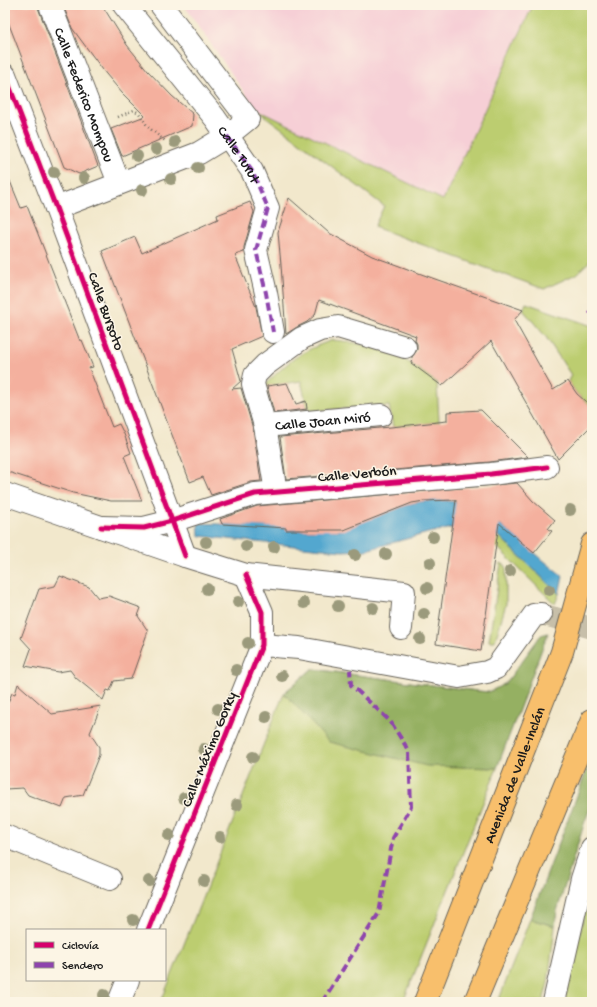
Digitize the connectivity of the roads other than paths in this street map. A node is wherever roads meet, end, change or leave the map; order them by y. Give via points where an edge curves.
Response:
1 (50, 5) edge
2 (124, 5) edge
3 (161, 5) edge
4 (5, 75) edge
5 (227, 136) junction
6 (119, 183) junction
7 (56, 208) junction
8 (274, 345) junction
9 (405, 346) dead end
10 (381, 415) dead end
11 (265, 426) junction
12 (547, 467) dead end
13 (276, 492) junction
14 (5, 494) edge
15 (172, 521) junction
16 (101, 527) junction
17 (592, 544) edge
18 (185, 556) junction
19 (246, 575) junction
20 (541, 614) dead end
21 (401, 628) dead end
22 (262, 645) junction
23 (592, 720) edge
24 (5, 836) edge
25 (592, 848) edge
26 (110, 880) dead end
27 (148, 929) edge
28 (128, 981) edge
29 (119, 1002) edge
30 (425, 1002) edge
31 (475, 1002) edge
32 (554, 1002) edge

1 - 6 street, Calle Federico Mompou
2 - 5 street, Calle Turut
3 - 5 street, Calle Turut via 248,120
4 - 7 street, Calle Bursoto
5 - 6 street via 199,153
5 - 8 street, Calle Turut via 252,171 268,208 256,250
6 - 7 street
7 - 15 street, Calle Bursoto
8 - 9 street via 338,327
8 - 11 street via 265,365 255,375 253,384
10 - 11 street, Calle Joan Miró
11 - 13 street
12 - 13 street, Calle Verbón
13 - 15 street, Calle Verbón via 255,494
14 - 16 street
15 - 16 street, Calle Verbón via 144,528
15 - 18 street, Calle Bursoto
16 - 18 street
17 - 30 main road, Avenida de Valle-Inclán via 562,652
18 - 19 street
19 - 21 street via 404,592
19 - 22 street, Calle Máximo Gorky via 262,612
20 - 22 street via 534,615 496,668 459,677 299,648
22 - 27 street, Calle Máximo Gorky
23 - 31 main road
24 - 26 street
25 - 32 street via 582,879
28 - 29 street

